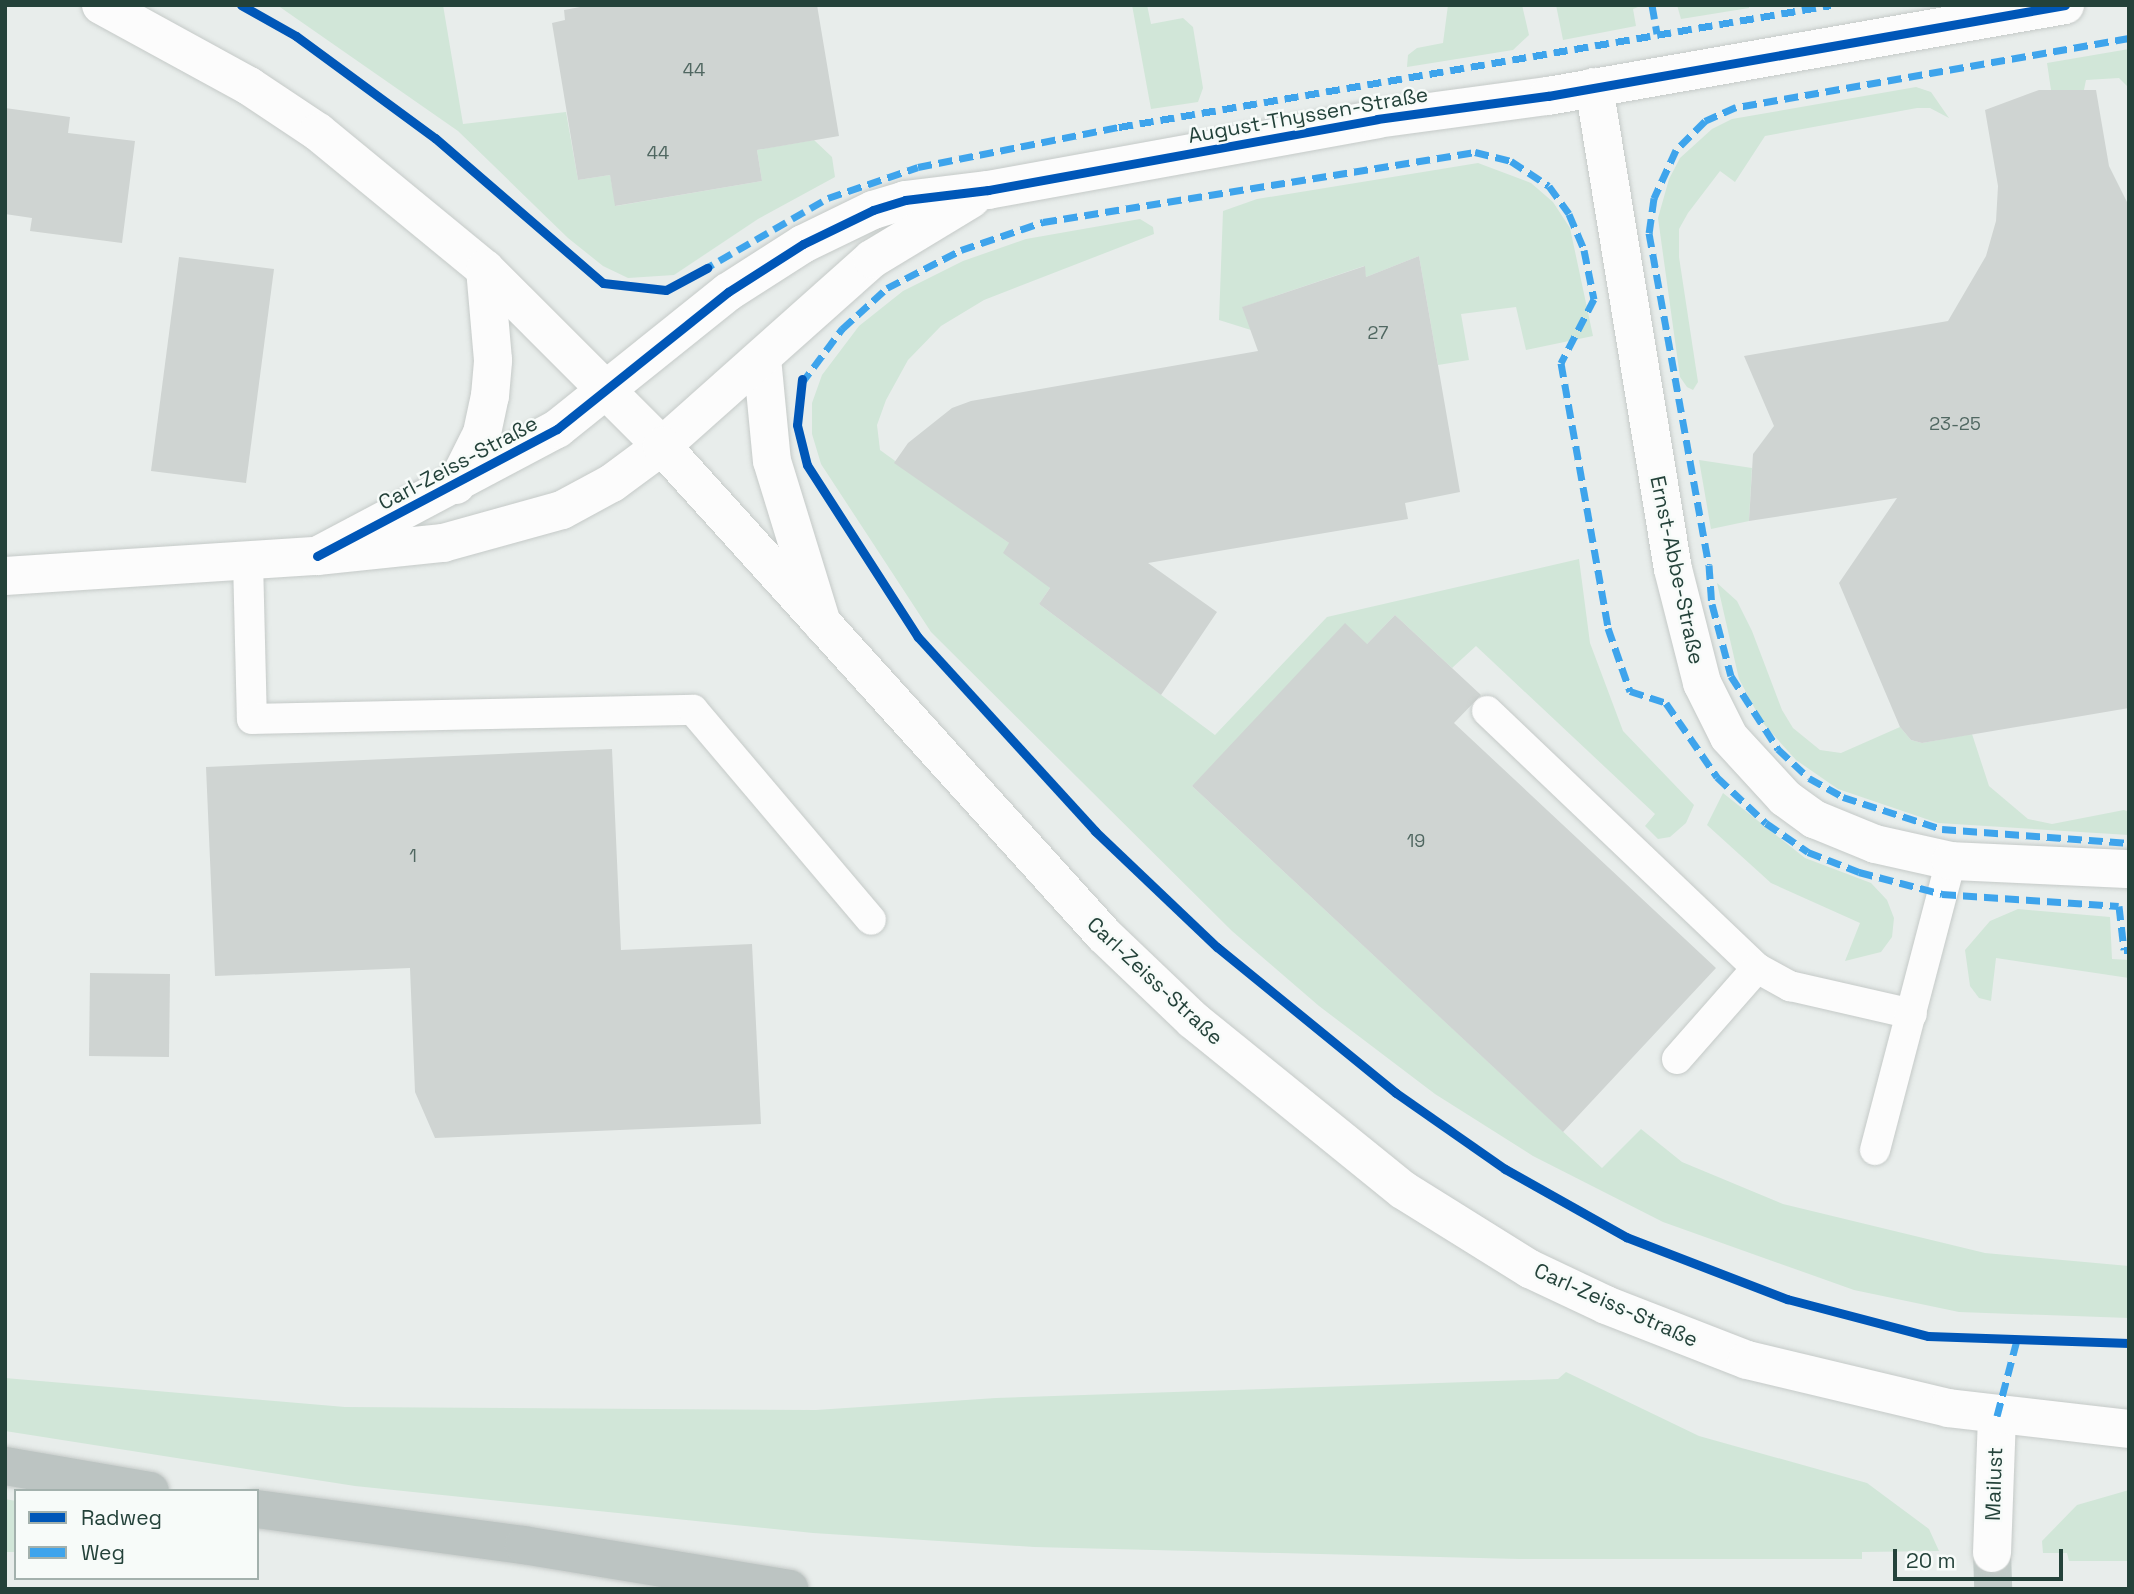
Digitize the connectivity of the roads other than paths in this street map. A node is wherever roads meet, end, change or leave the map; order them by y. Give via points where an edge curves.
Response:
1 (101, 5) edge
2 (2065, 5) edge
3 (1594, 87) junction
4 (988, 190) junction
5 (485, 269) junction
6 (762, 358) junction
7 (610, 391) junction
8 (662, 446) junction
9 (456, 485) junction
10 (317, 556) junction
11 (248, 560) junction
12 (5, 576) edge
13 (822, 624) junction
14 (1488, 711) dead end
15 (1951, 861) junction
16 (2129, 869) edge
17 (872, 920) dead end
18 (1757, 968) junction
19 (1912, 1014) junction
20 (1677, 1059) dead end
21 (1875, 1150) dead end
22 (1997, 1416) junction
23 (2129, 1429) edge
24 (5, 1466) edge
25 (138, 1489) edge
26 (259, 1509) edge
27 (1992, 1553) tunnel mouth
28 (789, 1589) edge

1 - 5 street via 249,86 318,132
2 - 3 street, August-Thyssen-Straße
3 - 4 street, August-Thyssen-Straße via 1377,119
3 - 15 street, Ernst-Abbe-Straße via 1672,561 1702,683 1729,737 1754,767 1814,820 1875,844
4 - 6 street, August-Thyssen-Straße via 897,240
4 - 7 street, August-Thyssen-Straße via 905,200 803,244 717,300
5 - 7 street
5 - 9 street, Carl-Zeiss-Straße via 493,360 490,396 482,433
6 - 8 street, August-Thyssen-Straße
6 - 13 street via 772,461
7 - 8 street
7 - 9 street, Carl-Zeiss-Straße via 558,429
8 - 10 street, Carl-Zeiss-Straße via 588,498 503,530 443,543
8 - 13 street, Carl-Zeiss-Straße
9 - 10 street, Carl-Zeiss-Straße
10 - 11 street, Carl-Zeiss-Straße
11 - 12 street, Carl-Zeiss-Straße
11 - 17 lane via 252,719 693,710
13 - 22 street, Carl-Zeiss-Straße via 1146,976 1287,1100 1403,1189 1530,1269 1677,1334 1824,1381
14 - 18 lane
15 - 16 street, Ernst-Abbe-Straße
15 - 19 lane
18 - 19 lane via 1790,986
18 - 20 lane
19 - 21 lane
22 - 23 street, Carl-Zeiss-Straße
22 - 27 street, Mailust
24 - 25 highway
26 - 28 highway via 524,1545

